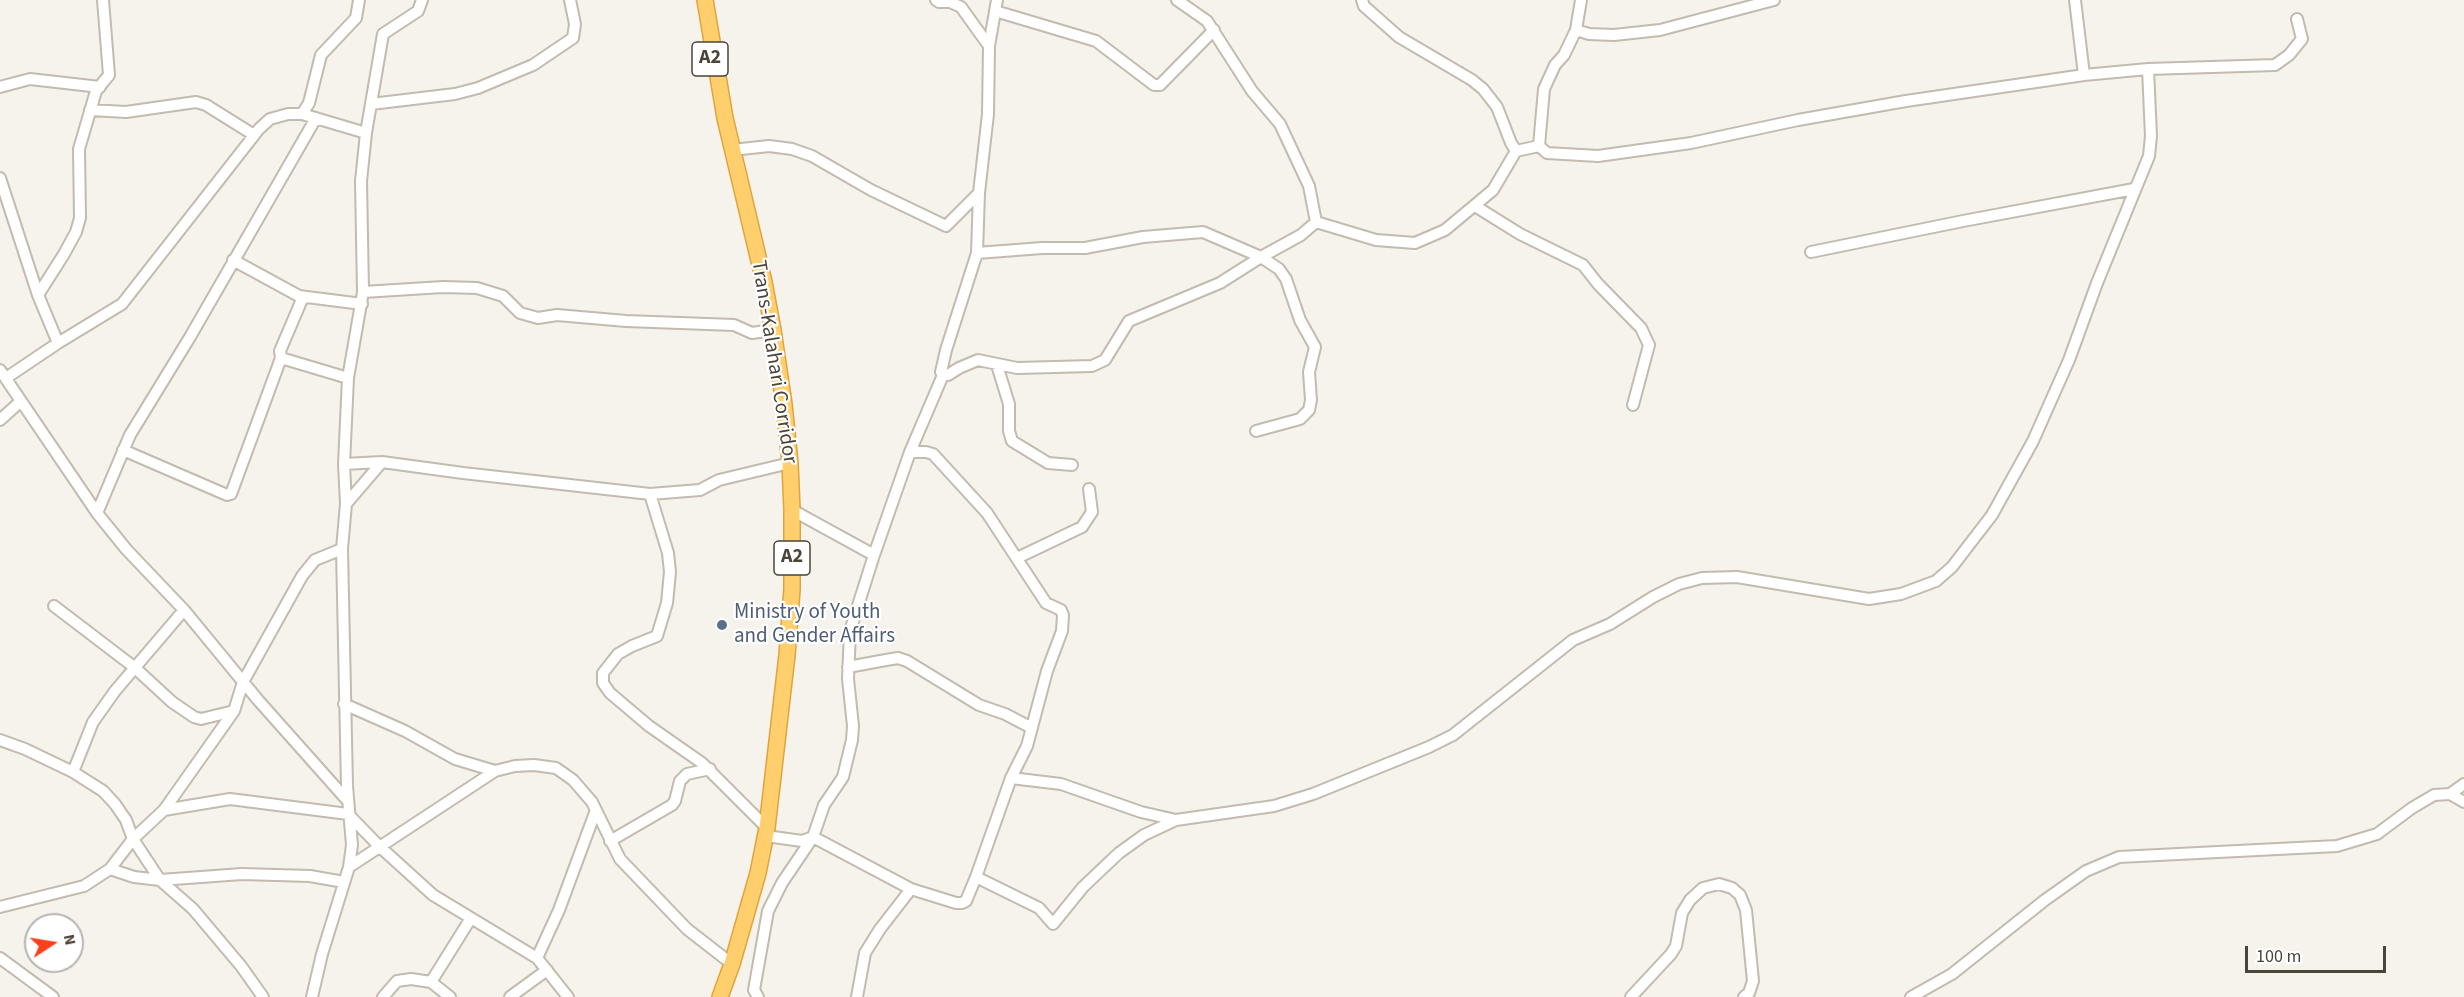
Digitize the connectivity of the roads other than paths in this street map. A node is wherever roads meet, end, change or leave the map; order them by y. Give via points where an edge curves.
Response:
1 (103, 0) edge
2 (359, 0) edge
3 (422, 0) edge
4 (570, 0) edge
5 (698, 0) edge
6 (705, 0) edge
7 (936, 0) edge
8 (1177, 0) edge
9 (1362, 0) edge
10 (1581, 0) edge
11 (1774, 0) edge
12 (2075, 0) edge
13 (996, 6) edge
14 (2297, 19) dead end
15 (1214, 30) junction
16 (1576, 30) junction
17 (989, 46) junction
18 (2148, 69) junction
19 (2084, 75) junction
20 (0, 87) edge
21 (100, 87) junction
22 (371, 104) junction
23 (90, 110) junction
24 (302, 114) junction
25 (725, 117) junction
26 (316, 118) junction
27 (366, 134) junction
28 (254, 135) junction
29 (1539, 147) junction
30 (732, 150) junction
31 (1516, 151) junction
32 (0, 178) edge
33 (2134, 189) junction
34 (979, 193) junction
35 (1475, 206) junction
36 (1316, 222) junction
37 (1812, 252) dead end
38 (977, 253) junction
39 (1261, 257) junction
40 (233, 260) junction
41 (363, 292) junction
42 (38, 296) junction
43 (303, 297) junction
44 (362, 304) junction
45 (773, 330) junction
46 (58, 343) junction
47 (281, 358) junction
48 (996, 365) junction
49 (3, 374) edge
50 (943, 375) junction
51 (348, 378) junction
52 (21, 401) junction
53 (1633, 405) dead end
54 (0, 420) edge
55 (1257, 431) dead end
56 (123, 450) junction
57 (910, 452) junction
58 (382, 462) junction
59 (790, 463) junction
60 (344, 464) junction
61 (1072, 465) dead end
62 (1089, 489) dead end
63 (650, 494) junction
64 (346, 504) junction
65 (792, 510) junction
66 (97, 513) junction
67 (342, 549) junction
68 (874, 555) junction
69 (1017, 558) junction
70 (54, 606) dead end
71 (184, 610) junction
72 (134, 667) junction
73 (848, 668) junction
74 (243, 682) junction
75 (344, 704) junction
76 (234, 711) junction
77 (1032, 728) junction
78 (0, 740) edge
79 (710, 769) junction
80 (495, 771) junction
81 (73, 772) junction
82 (1011, 778) junction
83 (2464, 784) edge
84 (2450, 794) junction
85 (348, 800) junction
86 (2464, 802) edge
87 (164, 810) junction
88 (596, 810) junction
89 (348, 814) junction
90 (1176, 820) junction
91 (767, 832) junction
92 (813, 837) junction
93 (133, 839) junction
94 (610, 841) junction
95 (378, 846) junction
96 (349, 867) junction
97 (110, 869) junction
98 (976, 877) junction
99 (159, 880) junction
100 (344, 882) junction
101 (911, 889) junction
102 (0, 907) edge
103 (471, 918) junction
104 (0, 958) edge
105 (537, 958) junction
106 (732, 964) junction
107 (546, 970) junction
108 (431, 981) junction
109 (53, 997) edge
110 (264, 997) edge
111 (312, 997) edge
112 (383, 997) edge
113 (450, 997) edge
114 (510, 997) edge
115 (568, 997) edge
116 (720, 997) edge
117 (758, 997) edge
118 (857, 997) edge
119 (1631, 997) edge
120 (1744, 997) edge
121 (1911, 997) edge

1 - 21 street via 109,75
2 - 24 street via 356,18 321,55 309,103
3 - 22 street via 418,11 383,34
4 - 22 street via 573,38 533,65 455,94
5 - 25 highway, Trans-Kalahari Corridor / A2
6 - 25 highway, Trans-Kalahari Corridor / A2
7 - 17 street via 960,7
8 - 15 street
9 - 31 street via 1399,37 1483,89 1497,107
10 - 16 street
11 - 16 street via 1660,30 1614,35
12 - 19 street
13 - 15 street via 1096,41 1154,85 1160,85
13 - 17 street
14 - 18 street via 2302,39 2276,65
15 - 36 street via 1252,91 1280,124 1309,186
16 - 29 street via 1544,89
17 - 34 street via 988,114
18 - 19 street
18 - 33 street via 2149,156
19 - 29 street via 1906,101 1660,148 1598,156 1547,153
20 - 21 street via 30,79
21 - 23 street
22 - 27 street
23 - 28 street via 126,112 196,102
23 - 42 street via 79,149 80,218 76,232
24 - 26 street
24 - 28 street via 270,119
25 - 30 highway, Trans-Kalahari Corridor / A2
26 - 27 street
26 - 40 street
27 - 41 street via 361,181
28 - 46 street via 131,294 116,309
29 - 31 street
30 - 34 street via 769,146 812,156 946,226
30 - 45 highway, Trans-Kalahari Corridor / A2
31 - 35 street via 1493,190
32 - 42 street
33 - 37 street
33 - 90 street via 2033,441 1992,515 1952,567 1936,581 1901,594 1869,599 1737,577 1702,578 1679,584 1610,624 1573,640 1453,735 1429,747 1274,806
34 - 38 street
35 - 36 street via 1445,230 1415,243 1376,240
35 - 53 street via 1583,265 1641,328 1649,345
36 - 39 street
38 - 39 street via 1084,248 1143,237 1203,232
38 - 50 street via 946,350
39 - 48 street via 1220,283 1129,321 1105,360 1092,366
39 - 55 street via 1286,279 1300,320 1315,347 1309,372 1309,410 1300,419
40 - 43 street
40 - 56 street
41 - 44 street
41 - 45 street via 477,288 502,296 520,313 538,318 557,315 734,325 752,333
42 - 46 street
43 - 44 street
43 - 47 street via 280,351
44 - 51 street
45 - 59 highway, Trans-Kalahari Corridor / A2
46 - 49 street
47 - 51 street
47 - 56 street via 231,494
48 - 50 street via 978,360
48 - 61 street via 1009,404 1012,441 1048,463
49 - 52 street
50 - 57 street
51 - 60 street
52 - 54 street
52 - 66 street
56 - 66 street
57 - 68 street
57 - 69 street via 933,454 987,513
58 - 60 street
58 - 63 street
58 - 64 street
59 - 63 street via 719,480 693,491
59 - 65 highway, Trans-Kalahari Corridor / A2
60 - 64 street
62 - 69 street via 1092,512 1082,527
63 - 79 street via 668,553 667,603 657,636 618,654 603,673 603,683 649,726
64 - 67 street
65 - 68 street
65 - 91 highway, Trans-Kalahari Corridor / A2 via 787,655
66 - 71 street
67 - 74 street via 308,567
67 - 75 street
68 - 73 street via 850,631
69 - 77 street via 1046,603 1061,610 1064,621
70 - 72 street
71 - 72 street
71 - 74 street
72 - 76 street via 194,717 201,719
72 - 81 street via 93,722
73 - 77 street via 898,658 979,705
73 - 92 street via 852,740 843,777 824,805
74 - 76 street
74 - 85 street
75 - 80 street via 405,731 447,756
75 - 85 street
76 - 87 street
77 - 82 street
78 - 81 street
79 - 91 street
79 - 94 street via 687,774 680,781 672,805
80 - 88 street via 534,765 556,768 584,790
80 - 95 street
81 - 93 street via 103,791 115,804
82 - 90 street via 1061,784
82 - 98 street
83 - 84 street
84 - 86 street
84 - 121 street via 2434,795 2377,834 2337,846 2119,857 2086,871 1952,975
85 - 89 street
87 - 89 street via 230,799
87 - 93 street
88 - 94 street
88 - 105 street
89 - 95 street
89 - 96 street via 352,844
90 - 98 street via 1144,835 1119,853 1083,887 1053,924 1039,908
91 - 92 street via 802,841
91 - 106 highway, Trans-Kalahari Corridor / A2
92 - 101 street
92 - 117 street via 768,910 754,990
93 - 97 street
93 - 99 street
94 - 106 street via 620,858 687,929
95 - 96 street
95 - 103 street via 432,894
96 - 100 street
97 - 99 street
97 - 102 street via 84,886
98 - 101 street via 966,901 960,903
99 - 100 street via 242,874 310,876
99 - 110 street via 193,909
100 - 111 street
101 - 118 street via 865,953
103 - 105 street
103 - 108 street
104 - 109 street
105 - 107 street
106 - 116 highway, Trans-Kalahari Corridor / A2
107 - 114 street
107 - 115 street
108 - 112 street via 397,981
108 - 113 street
119 - 120 street via 1676,946 1682,913 1690,900 1703,888 1719,884 1740,895 1746,910 1753,981

